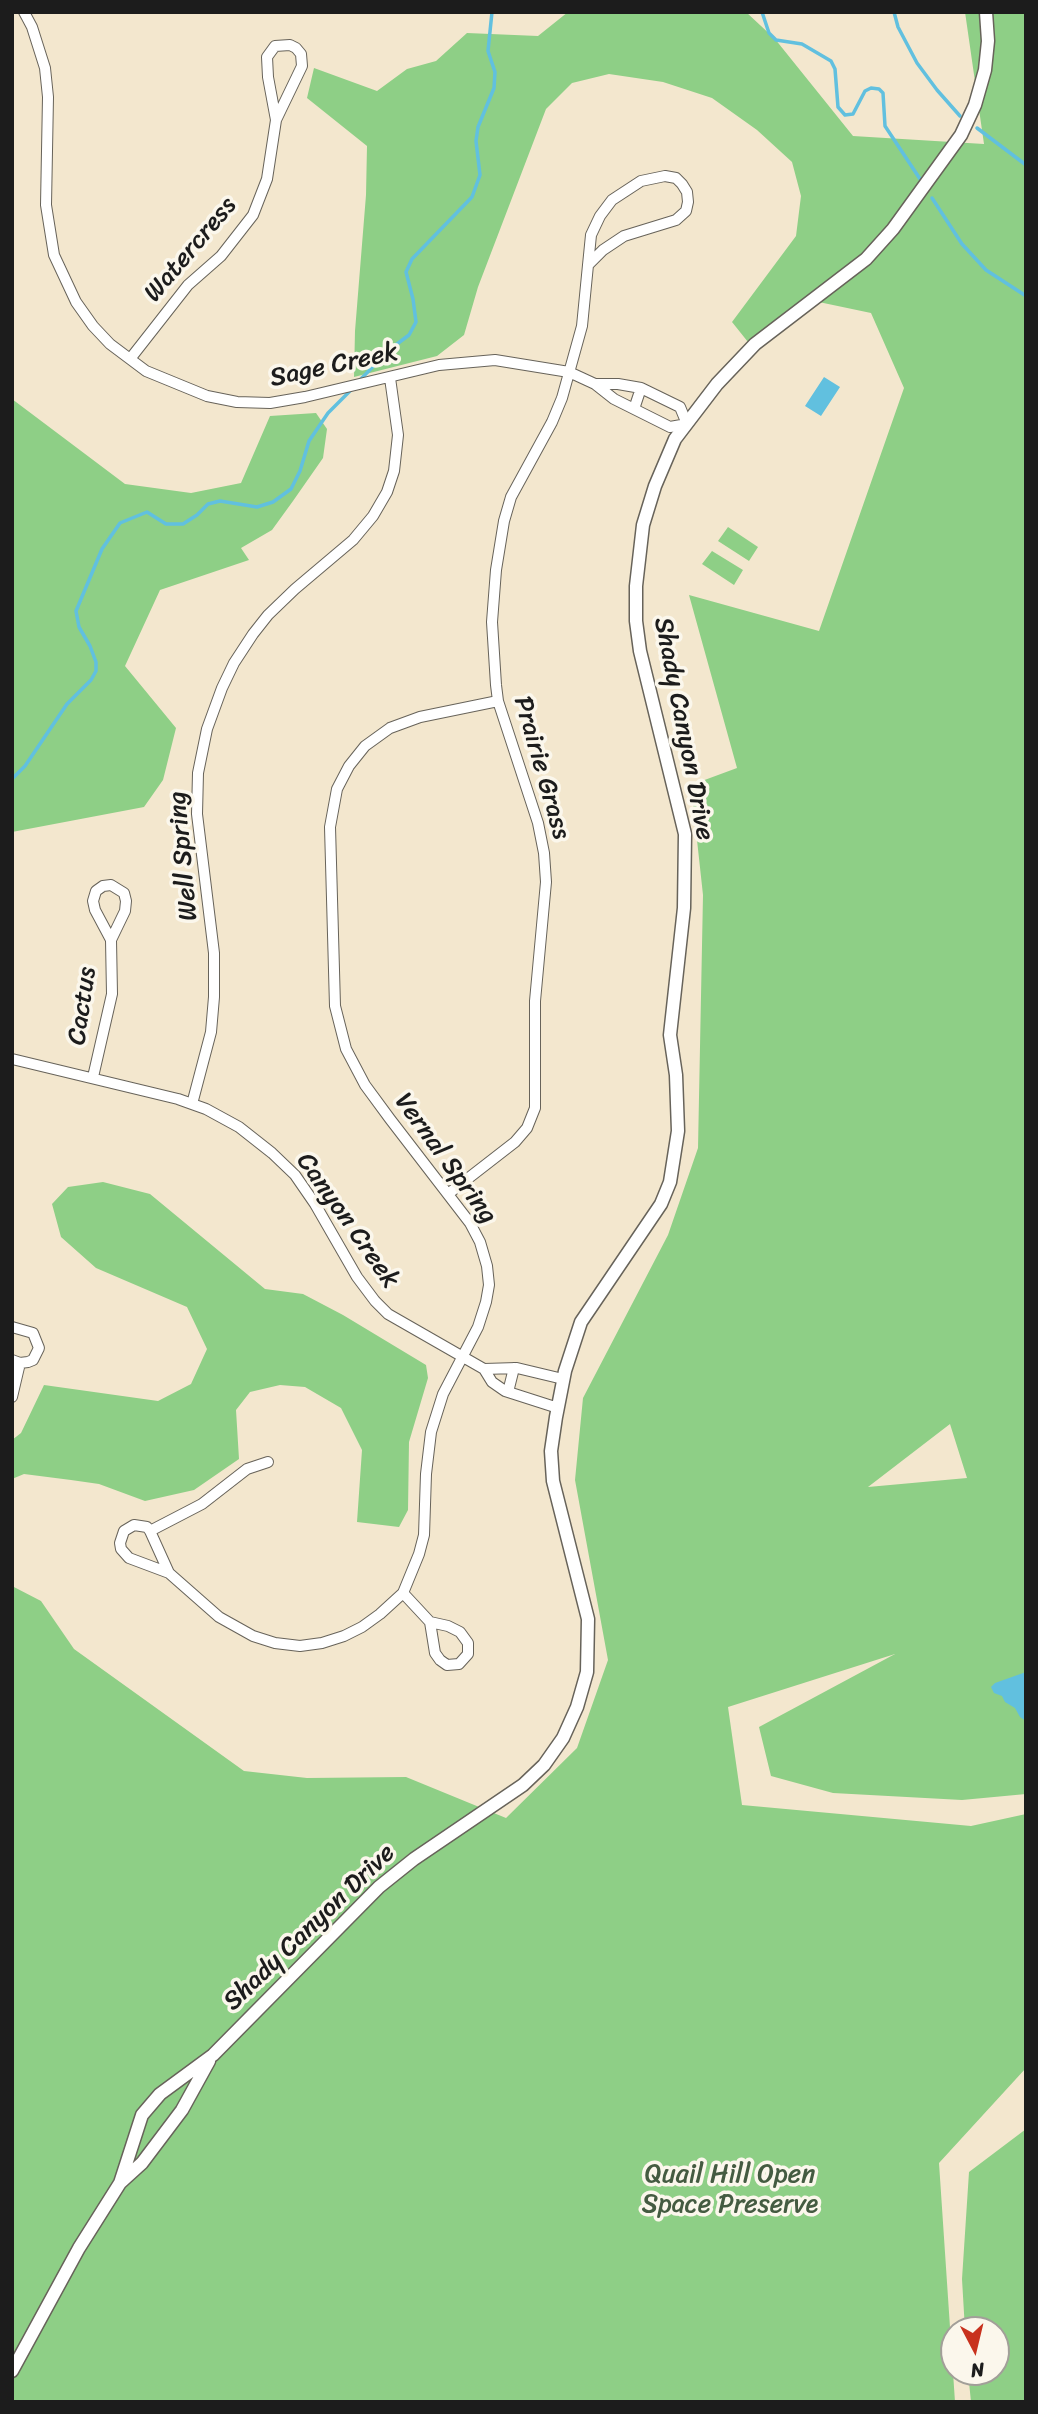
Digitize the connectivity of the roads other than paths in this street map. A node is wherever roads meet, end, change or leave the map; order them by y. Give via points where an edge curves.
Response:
1 (24, 12) edge
2 (986, 12) edge
3 (276, 120) junction
4 (588, 265) junction
5 (130, 359) junction
6 (569, 372) junction
7 (390, 378) junction
8 (595, 384) junction
9 (641, 388) junction
10 (634, 409) junction
11 (687, 424) junction
12 (498, 701) junction
13 (111, 940) junction
14 (12, 1059) edge
15 (93, 1077) junction
16 (192, 1104) junction
17 (448, 1194) junction
18 (12, 1327) edge
19 (462, 1358) junction
20 (16, 1361) edge
21 (514, 1368) junction
22 (484, 1369) junction
23 (563, 1379) junction
24 (508, 1392) junction
25 (12, 1397) edge
26 (558, 1408) junction
27 (268, 1462) dead end
28 (150, 1531) junction
29 (169, 1573) junction
30 (403, 1593) junction
31 (430, 1622) junction
32 (213, 2055) junction
33 (120, 2183) junction
34 (12, 2371) edge

1 - 5 street, Sage Creek via 45,68 46,205 54,255 82,310 110,344
2 - 11 street, Shady Canyon Drive via 985,70 961,135 940,165 866,259 755,344
3 - 3 street, Watercress via 302,66 301,54 290,45 275,46 267,57
3 - 5 street, Watercress via 267,179 253,215 221,256 188,285
4 - 4 street, Prairie Grass via 592,235 612,200 654,177 676,178 682,184 688,202 676,220 624,236
4 - 6 street, Prairie Grass via 582,326
5 - 7 street, Sage Creek via 185,389 237,402 270,403
6 - 7 street, Sage Creek via 495,360 439,365
6 - 8 street, Sage Creek
6 - 12 street, Prairie Grass via 552,422 511,496 504,522 492,622
7 - 16 street, Well Spring via 398,435 387,492 353,540 268,615 234,663 209,721 198,773 197,814 214,953 214,997 211,1032
8 - 9 street, Sage Creek
8 - 10 street, Sage Creek
9 - 10 street
9 - 11 street, Sage Creek via 681,407
10 - 11 street, Sage Creek via 670,427
11 - 23 street, Shady Canyon Drive via 655,486 643,525 636,586 640,651 685,834 684,908 670,1035 676,1075 676,1156 661,1204 581,1322
12 - 17 street, Prairie Grass via 544,853 544,917 535,1000 535,1108 515,1142
12 - 17 street, Vernal Spring via 420,717 390,728 365,746 337,789 330,827 335,1006 346,1049 365,1085
13 - 13 street, Cactus via 126,901 124,893 111,885 96,891 93,901
13 - 15 street, Cactus via 112,994
14 - 15 street, Canyon Creek
15 - 16 street, Canyon Creek
16 - 19 street, Canyon Creek via 239,1127 290,1169 375,1301 406,1326
17 - 19 street, Vernal Spring via 480,1242 489,1285 478,1327
18 - 20 street via 28,1330 39,1348 33,1360
19 - 22 street, Canyon Creek
19 - 30 street, Vernal Spring via 443,1394 431,1432 424,1535
20 - 25 street
21 - 22 street, Canyon Creek
21 - 23 street, Canyon Creek
21 - 24 street
22 - 24 street, Canyon Creek via 492,1382
23 - 26 street, Shady Canyon Drive
24 - 26 street, Canyon Creek
26 - 32 street, Shady Canyon Drive via 551,1451 553,1481 588,1619 589,1644 578,1707 563,1738 523,1785 379,1887
27 - 28 street via 247,1469 202,1504
28 - 29 street, Vernal Spring
28 - 29 street, Vernal Spring via 140,1525 129,1527 121,1536 121,1549 129,1558
29 - 30 street, Vernal Spring via 236,1627 275,1643 300,1646 322,1643 362,1627
30 - 31 street
31 - 31 street via 460,1632 468,1643 468,1654 459,1664 447,1665 435,1653
32 - 33 street via 183,2110 142,2163
32 - 33 street via 160,2094 142,2115
33 - 34 street

